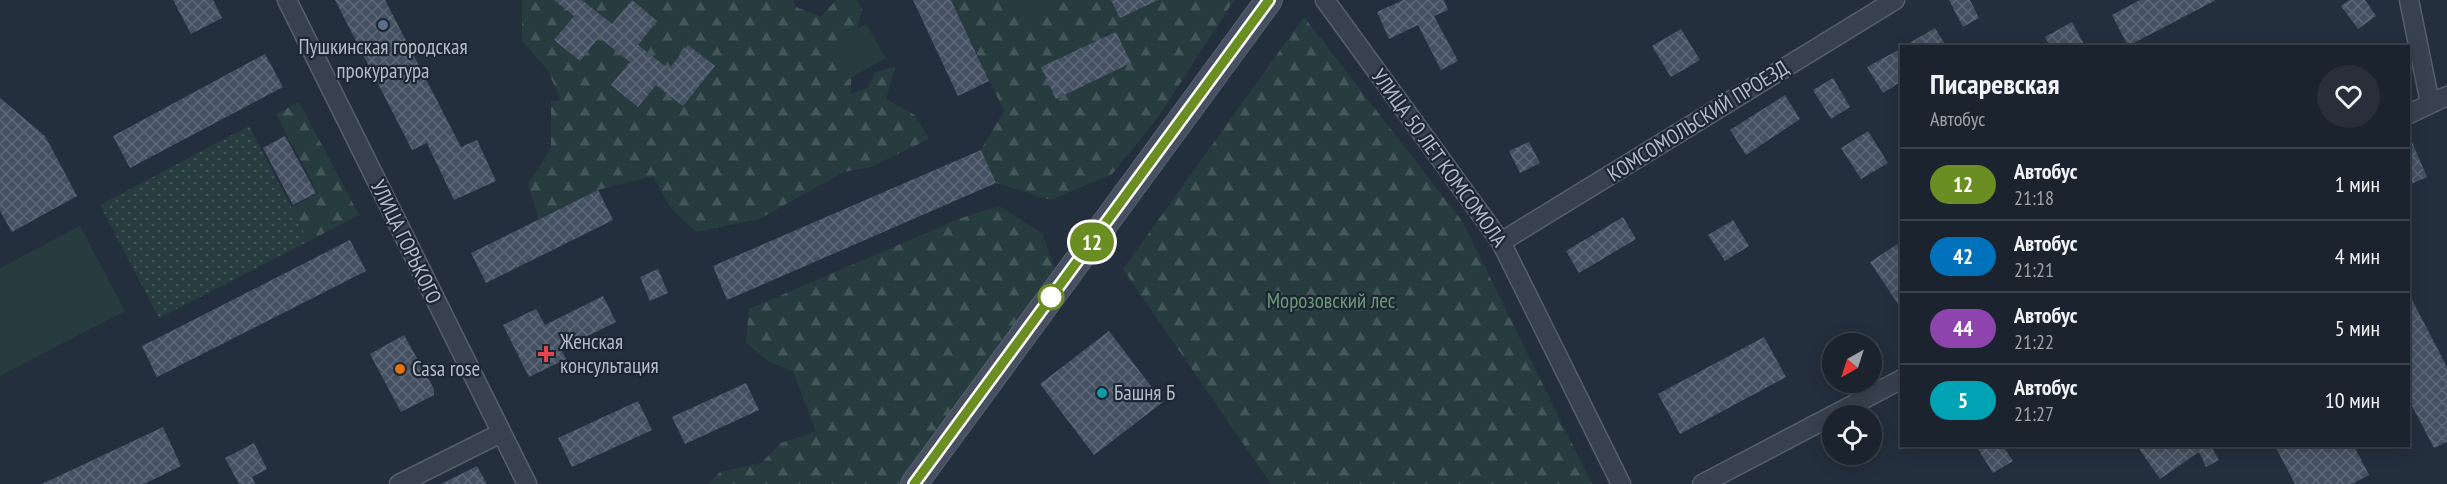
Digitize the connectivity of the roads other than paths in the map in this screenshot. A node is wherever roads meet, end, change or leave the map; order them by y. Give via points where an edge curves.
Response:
1 (286, 0) edge
2 (1269, 0) edge
3 (1325, 0) edge
4 (1895, 0) edge
5 (2409, 0) edge
6 (2439, 99) edge
7 (2410, 114) edge
8 (1501, 242) junction
9 (1900, 380) edge
10 (501, 433) junction
11 (399, 484) edge
12 (527, 484) edge
13 (914, 484) edge
14 (1621, 484) edge
15 (1702, 484) edge

1 - 10 street, УЛИЦА ГОРЬКОГО
2 - 13 street
3 - 8 street, УЛИЦА 50 ЛЕТ КОМСОМОЛА
4 - 8 street, КОМСОМОЛЬСКИЙ ПРОЕЗД
5 - 6 street
6 - 7 street
8 - 14 street, УЛИЦА 50 ЛЕТ КОМСОМОЛА
9 - 15 street
10 - 11 street
10 - 12 street, УЛИЦА ГОРЬКОГО

